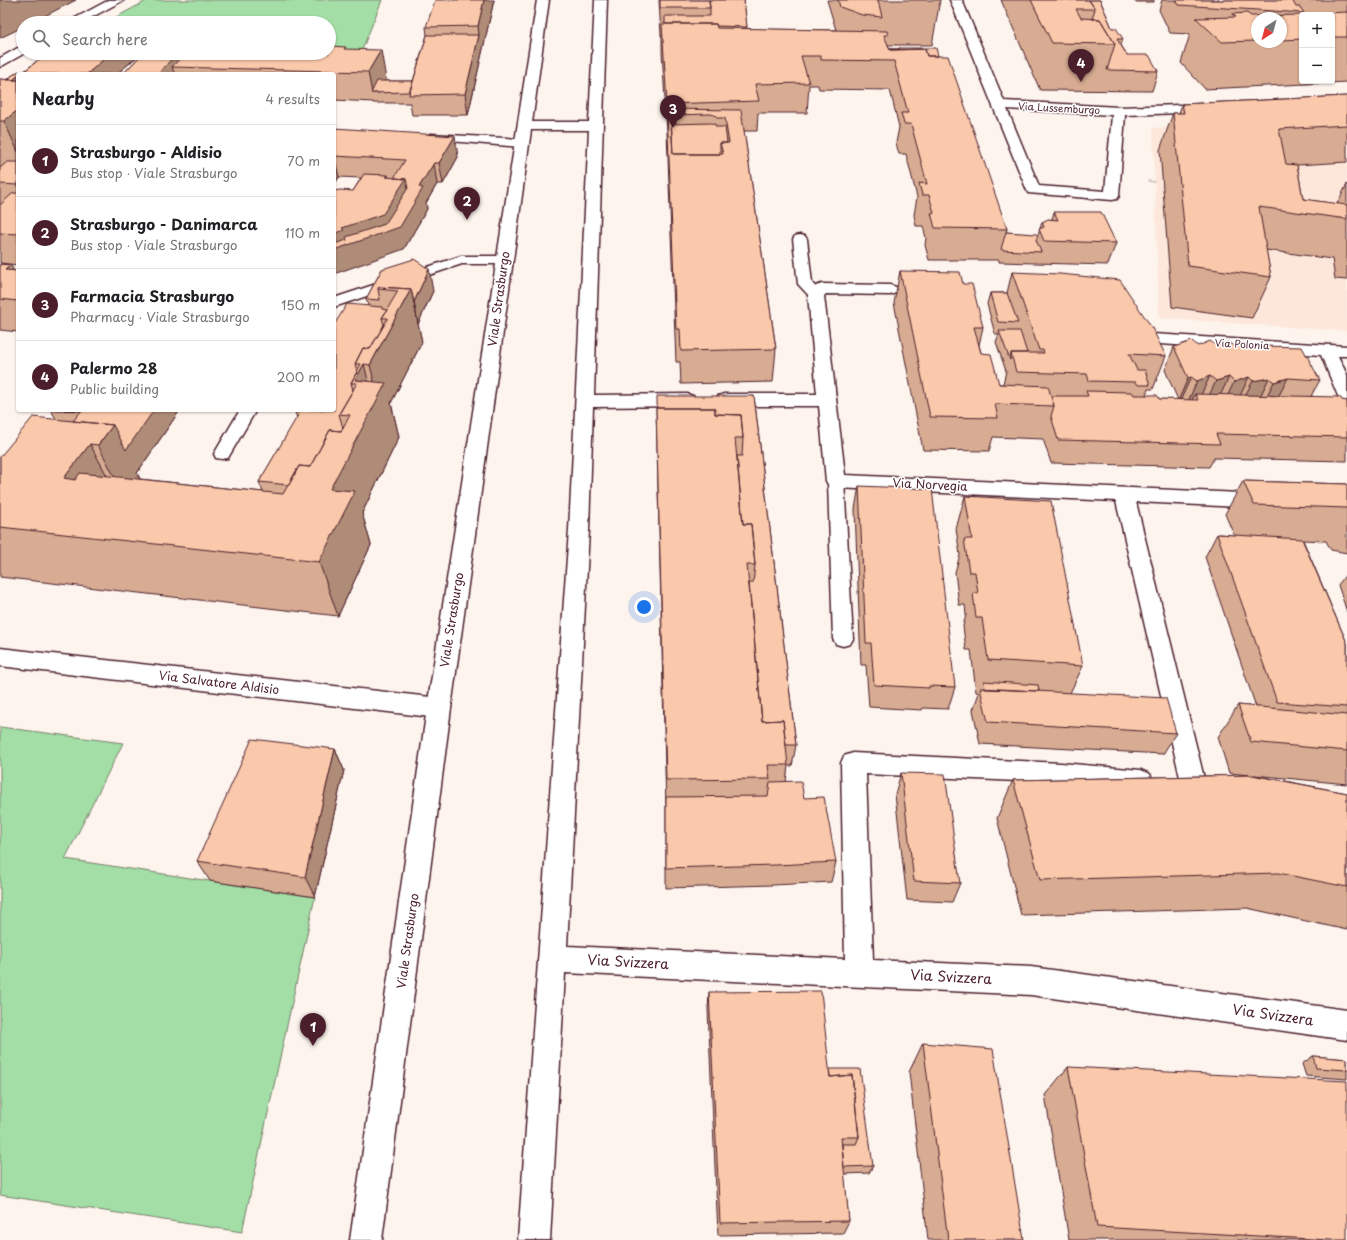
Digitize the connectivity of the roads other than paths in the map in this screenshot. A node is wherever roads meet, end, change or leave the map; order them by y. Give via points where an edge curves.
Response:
1 (118, 0) edge
2 (543, 0) edge
3 (601, 0) edge
4 (956, 0) edge
5 (86, 16) edge
6 (16, 53) edge
7 (0, 63) edge
8 (998, 105) junction
9 (1222, 108) edge
10 (1119, 111) junction
11 (596, 126) junction
12 (524, 134) junction
13 (421, 136) edge
14 (800, 239) dead end
15 (505, 260) junction
16 (890, 290) dead end
17 (816, 295) junction
18 (336, 302) edge
19 (1137, 338) edge
20 (1327, 349) junction
21 (1347, 351) edge
22 (1347, 396) edge
23 (827, 400) junction
24 (585, 401) junction
25 (247, 412) edge
26 (222, 454) dead end
27 (836, 481) junction
28 (1124, 494) junction
29 (1283, 502) edge
30 (843, 639) dead end
31 (0, 657) edge
32 (439, 708) junction
33 (553, 959) junction
34 (859, 973) junction
35 (1347, 1025) edge
36 (366, 1240) edge
37 (534, 1240) edge

1 - 5 street
2 - 12 street, Viale Strasburgo
3 - 11 street
4 - 8 street, Via Lussemburgo
6 - 7 street
8 - 10 street, Via Lussemburgo
8 - 10 street, Via Lussemburgo via 1033,190 1112,196
9 - 10 street, Via Lussemburgo
11 - 12 street
11 - 24 street
12 - 13 lane
12 - 15 street, Viale Strasburgo
14 - 17 lane via 805,284
15 - 18 lane via 461,260
15 - 32 street, Viale Strasburgo
16 - 17 street via 822,289
17 - 23 street
19 - 20 street, Via Polonia
20 - 21 street, Via Polonia
20 - 22 street
23 - 24 street
23 - 27 street
24 - 33 street
25 - 26 lane
27 - 28 street, Via Norvegia
27 - 30 lane
28 - 29 street, Via Norvegia
28 - 34 street via 1186,786 1061,773 853,763
31 - 32 street, Via Salvatore Aldisio
32 - 36 street, Viale Strasburgo
33 - 34 street, Via Svizzera
33 - 37 street
34 - 35 street, Via Svizzera via 1031,981

